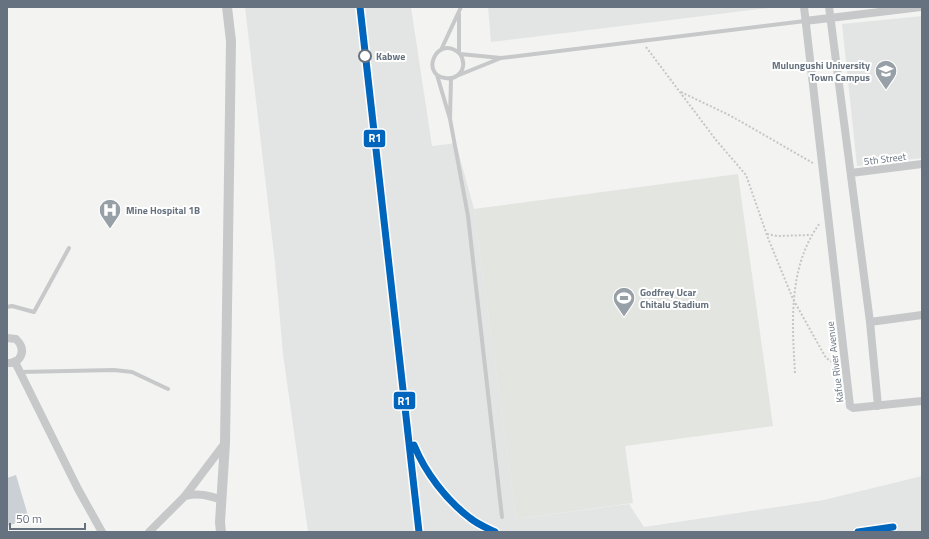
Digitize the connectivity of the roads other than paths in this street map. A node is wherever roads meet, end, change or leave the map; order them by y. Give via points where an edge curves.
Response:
1 (228, 7) edge
2 (804, 7) edge
3 (829, 7) edge
4 (921, 7) edge
5 (460, 9) edge
6 (831, 18) junction
7 (806, 21) junction
8 (441, 50) junction
9 (459, 53) junction
10 (501, 58) junction
11 (437, 75) junction
12 (453, 77) junction
13 (450, 119) junction
14 (922, 164) edge
15 (851, 173) junction
16 (69, 248) dead end
17 (7, 307) edge
18 (922, 315) edge
19 (870, 322) junction
20 (7, 338) edge
21 (11, 363) edge
22 (20, 372) junction
23 (168, 389) dead end
24 (922, 401) edge
25 (878, 406) junction
26 (225, 443) junction
27 (185, 496) junction
28 (222, 500) junction
29 (502, 517) dead end
30 (102, 532) edge
31 (149, 532) edge
32 (221, 532) edge

1 - 26 street via 231,42
2 - 7 street, Kafue River Avenue
3 - 6 street
4 - 6 street
5 - 8 lane
5 - 9 lane
6 - 7 street
6 - 15 street
7 - 10 lane
7 - 25 street, Kafue River Avenue via 851,408
8 - 9 lane via 450,48
8 - 11 lane via 432,61
9 - 10 lane
9 - 12 lane via 463,64 460,73
10 - 12 lane
11 - 12 lane via 441,78
11 - 13 lane
12 - 13 lane
13 - 29 lane via 468,216
14 - 15 street, 5th Street
15 - 19 street
16 - 17 lane via 34,312
18 - 19 street
19 - 25 street
20 - 21 street via 16,339 22,347 21,356
21 - 22 street
22 - 23 lane via 132,372
22 - 30 street
24 - 25 street
26 - 27 street
26 - 28 street
27 - 28 street via 197,493
27 - 31 street
28 - 32 street

